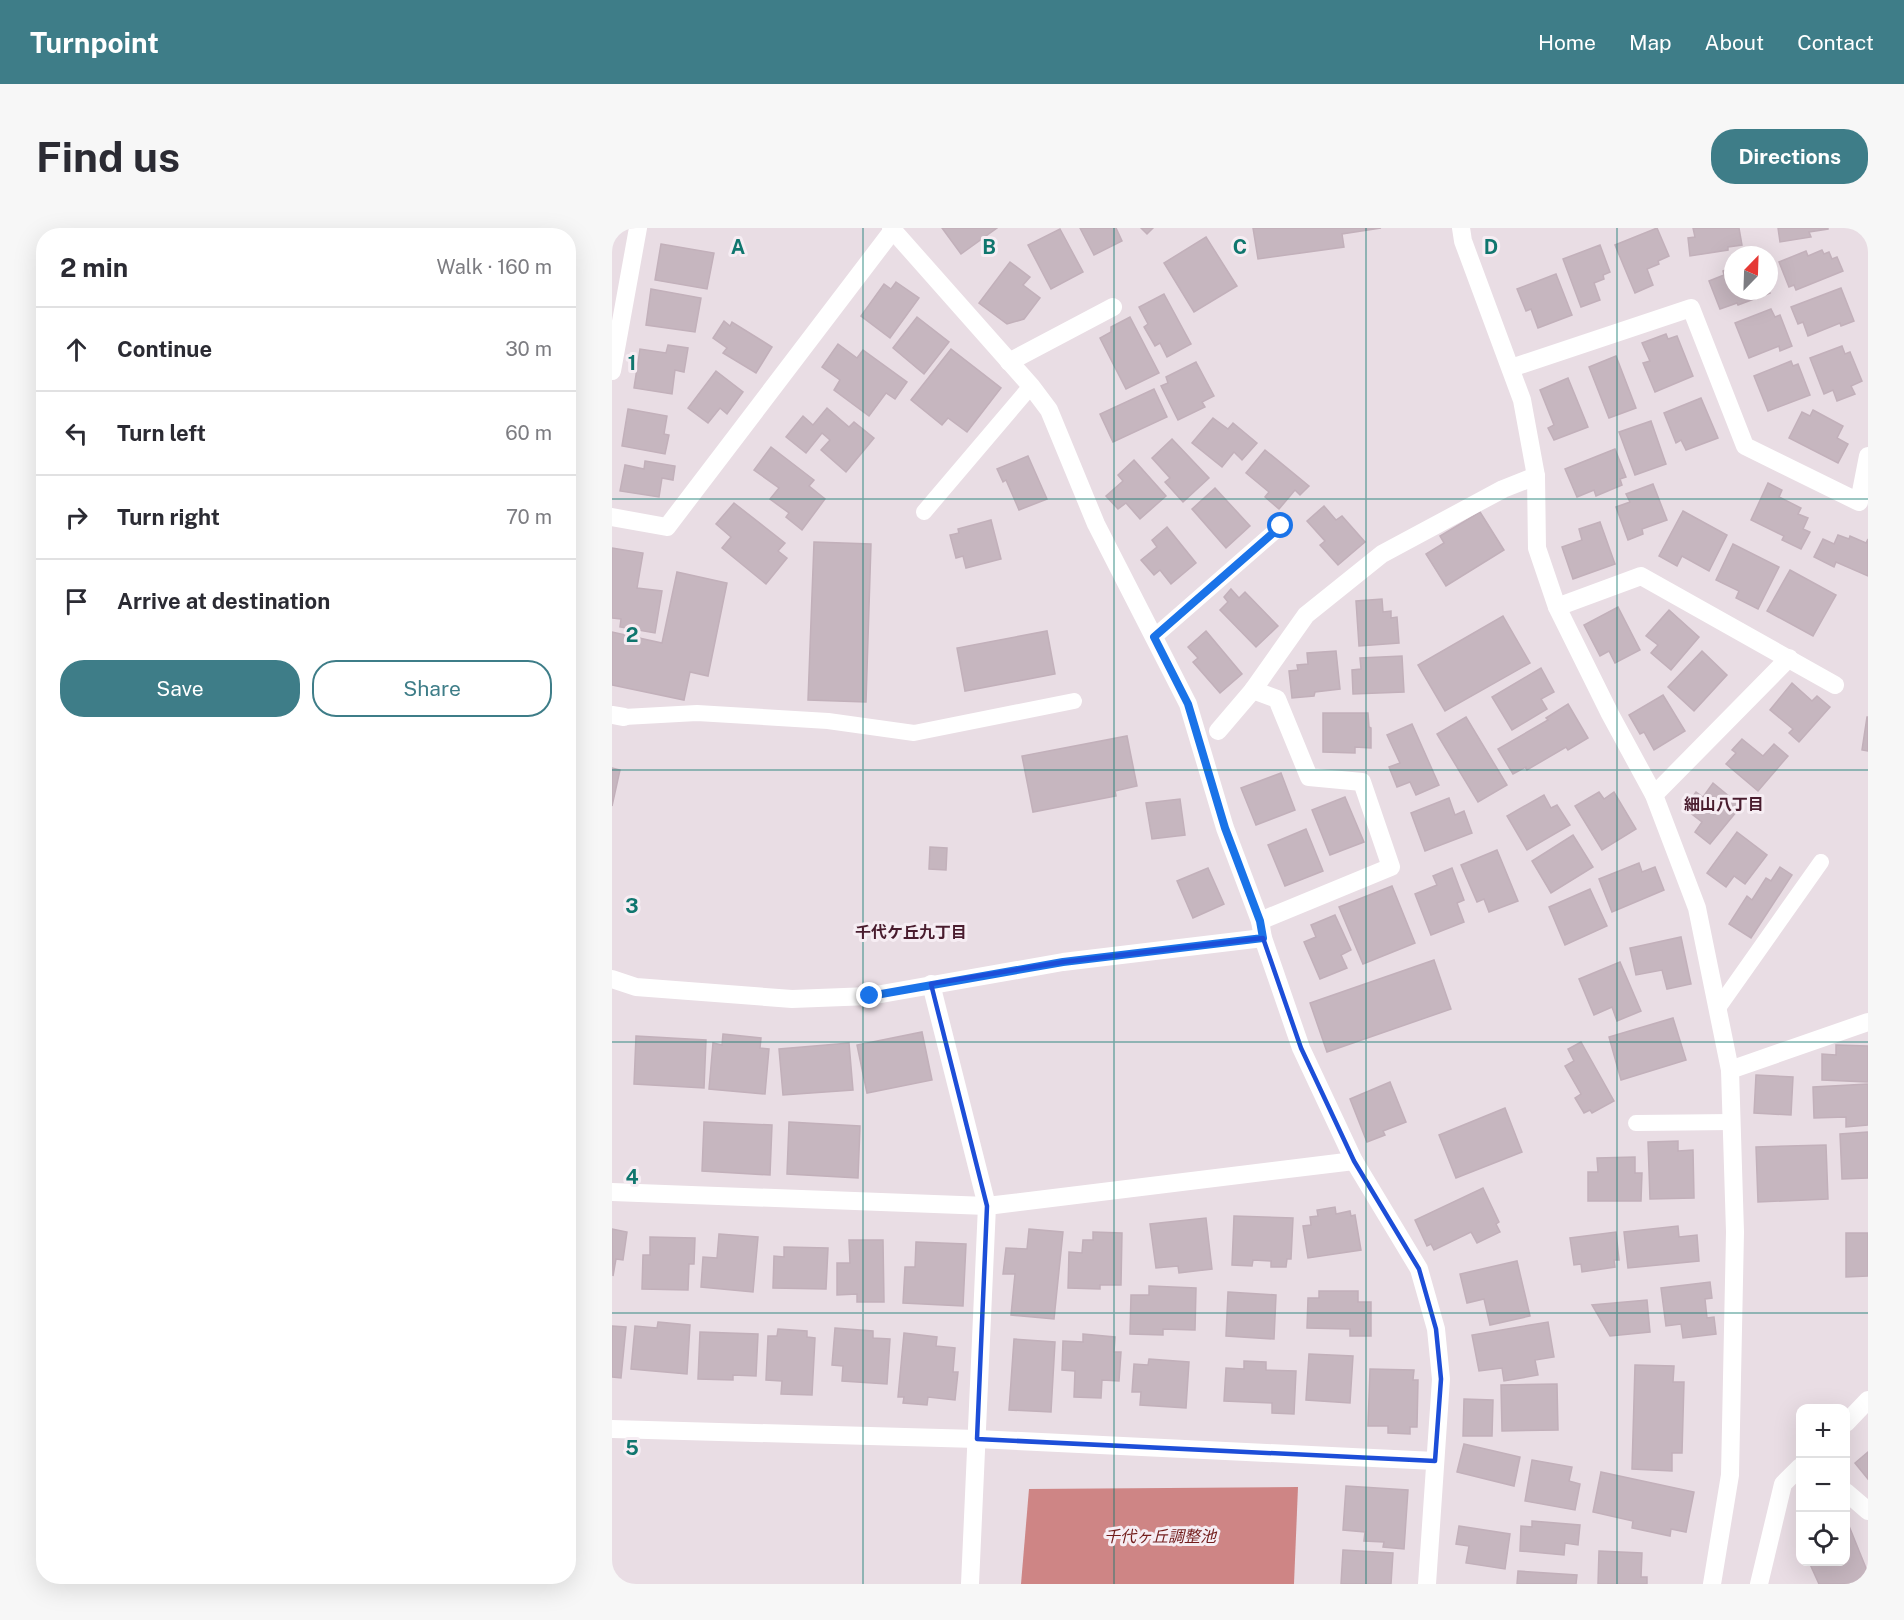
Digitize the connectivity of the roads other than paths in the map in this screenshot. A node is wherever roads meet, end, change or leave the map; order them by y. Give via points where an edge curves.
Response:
1 (638, 228) edge
2 (1461, 228) edge
3 (892, 229) edge
4 (1113, 307) dead end
5 (1009, 362) junction
6 (1511, 368) junction
7 (612, 371) edge
8 (1031, 386) junction
9 (1868, 456) edge
10 (1536, 476) junction
11 (924, 512) dead end
12 (612, 517) edge
13 (1281, 526) dead end
14 (1557, 607) junction
15 (1154, 637) junction
16 (1789, 658) junction
17 (1836, 685) dead end
18 (1253, 690) junction
19 (1074, 701) dead end
20 (618, 716) edge
21 (1218, 730) dead end
22 (1654, 795) junction
23 (1821, 862) dead end
24 (1262, 930) junction
25 (612, 979) edge
26 (931, 984) junction
27 (1718, 1008) junction
28 (1868, 1022) edge
29 (1730, 1070) junction
30 (1732, 1122) junction
31 (1636, 1123) dead end
32 (1354, 1161) junction
33 (612, 1192) edge
34 (987, 1206) junction
35 (1868, 1400) edge
36 (1850, 1418) edge
37 (612, 1429) edge
38 (977, 1439) junction
39 (1435, 1461) junction
40 (1796, 1471) edge
41 (1850, 1496) edge
42 (1868, 1511) edge
43 (970, 1584) edge
44 (1427, 1584) edge
45 (1712, 1584) edge
46 (1759, 1584) edge

1 - 7 street
2 - 6 street via 1462,241
3 - 5 street
3 - 12 street via 667,527
4 - 5 street
5 - 8 street
6 - 9 street via 1690,308 1745,446 1859,502
6 - 10 street via 1522,400
8 - 11 lane
8 - 15 street via 1049,411 1096,524
10 - 14 street via 1537,548
10 - 18 street via 1503,489 1382,554 1306,615
13 - 15 lane
14 - 16 street via 1641,576
14 - 22 street
15 - 24 street via 1188,704 1225,828
16 - 17 street
16 - 22 street
18 - 21 street
18 - 24 street via 1277,699 1309,777 1362,782 1391,867
19 - 20 lane via 914,734 828,721 697,713
22 - 27 street via 1697,908
23 - 27 lane
24 - 26 street
24 - 32 street via 1300,1048
25 - 26 street via 636,987 792,999 870,996
26 - 34 street
27 - 29 street
28 - 29 street
29 - 30 street
30 - 31 lane
30 - 45 street via 1735,1232 1730,1475
32 - 34 street
32 - 39 street via 1419,1269 1436,1329 1442,1379
33 - 34 street
34 - 38 street
35 - 36 street
37 - 38 street
38 - 39 street
38 - 43 street
39 - 44 street
40 - 46 street via 1783,1484
41 - 42 street

